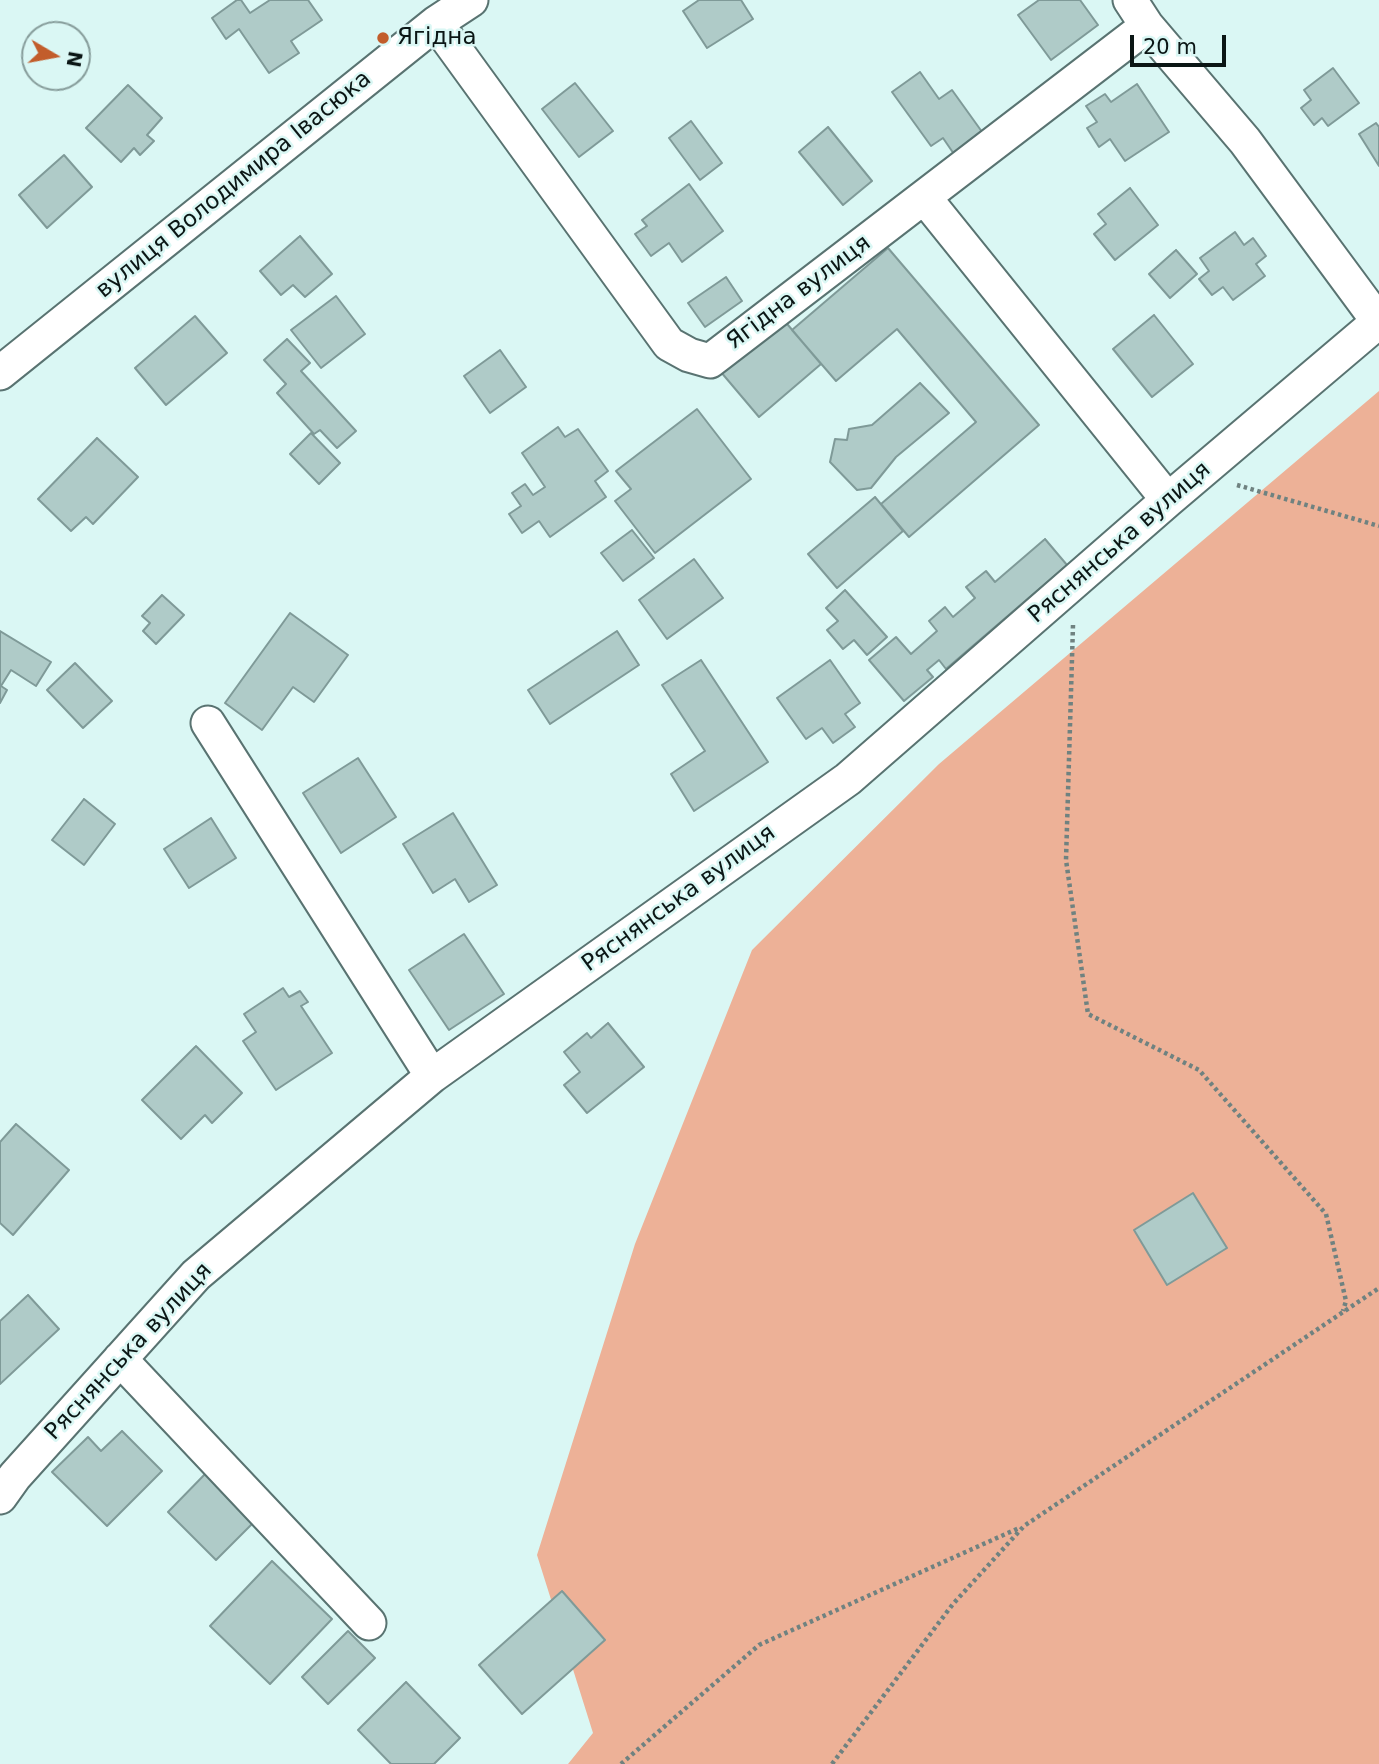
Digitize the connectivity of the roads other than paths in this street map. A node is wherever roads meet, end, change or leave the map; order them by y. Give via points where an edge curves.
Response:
1 (471, 0) edge
2 (1139, 13) edge
3 (436, 23) junction
4 (924, 197) junction
5 (1379, 321) edge
6 (0, 373) edge
7 (1168, 500) junction
8 (208, 723) dead end
9 (432, 1076) junction
10 (120, 1359) junction
11 (0, 1497) edge
12 (369, 1623) dead end

1 - 3 street, вулиця Володимира Івасюка
2 - 4 street, Ягідна вулиця
2 - 5 street via 1245,141
3 - 4 street, Ягідна вулиця via 669,344 689,355 710,361
3 - 6 street, вулиця Володимира Івасюка
4 - 7 street
5 - 7 street, Ряснянська вулиця
7 - 9 street, Ряснянська вулиця via 848,779
8 - 9 street
9 - 10 street, Ряснянська вулиця via 196,1275
10 - 11 street, Ряснянська вулиця
10 - 12 street

